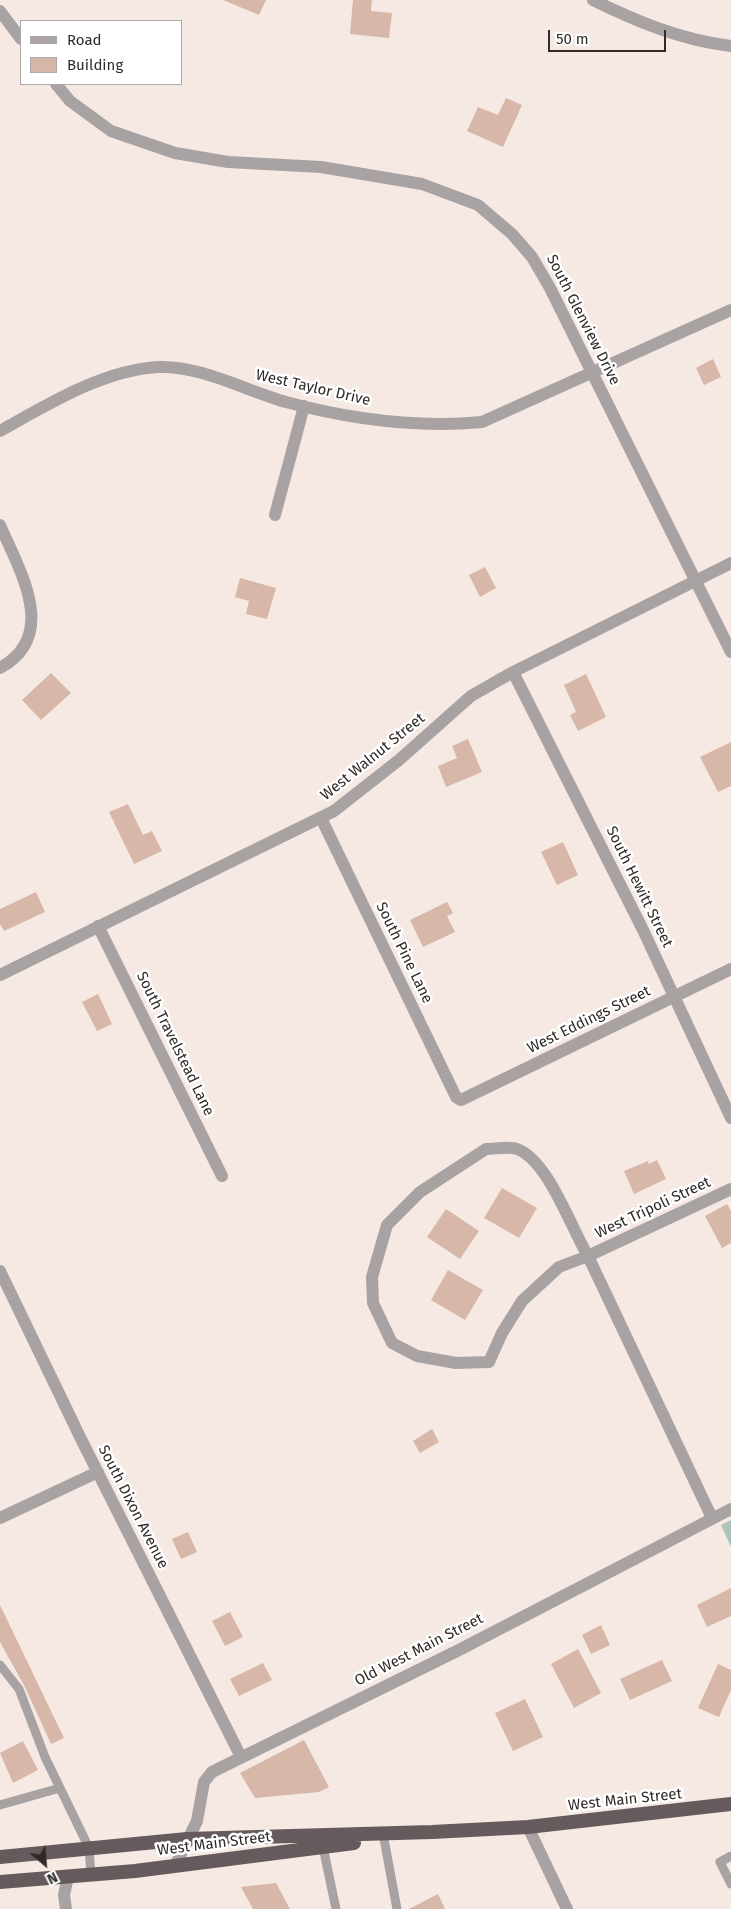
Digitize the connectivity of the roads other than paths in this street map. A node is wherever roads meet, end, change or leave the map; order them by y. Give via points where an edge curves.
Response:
1 (593, 0) edge
2 (0, 11) edge
3 (20, 38) edge
4 (731, 46) edge
5 (57, 85) edge
6 (731, 310) edge
7 (592, 372) junction
8 (304, 406) junction
9 (0, 430) edge
10 (274, 515) dead end
11 (0, 525) edge
12 (731, 563) edge
13 (695, 582) junction
14 (731, 652) edge
15 (0, 668) edge
16 (513, 672) junction
17 (321, 818) junction
18 (98, 926) junction
19 (731, 969) edge
20 (0, 976) edge
21 (674, 997) junction
22 (461, 1100) joint
23 (731, 1118) edge
24 (222, 1176) dead end
25 (731, 1189) edge
26 (588, 1256) junction
27 (0, 1271) edge
28 (98, 1472) junction
29 (731, 1508) edge
30 (0, 1518) edge
31 (712, 1518) junction
32 (0, 1665) edge
33 (241, 1757) junction
34 (60, 1788) junction
35 (731, 1804) edge
36 (0, 1805) edge
37 (528, 1827) junction
38 (432, 1832) junction
39 (187, 1839) junction
40 (384, 1839) junction
41 (323, 1846) junction
42 (90, 1848) junction
43 (731, 1856) edge
44 (0, 1857) edge
45 (175, 1866) junction
46 (91, 1875) junction
47 (68, 1877) junction
48 (0, 1882) edge
49 (731, 1884) edge
50 (66, 1909) edge
51 (336, 1909) edge
52 (397, 1909) edge
53 (567, 1909) edge

1 - 4 street via 644,25 701,42
2 - 3 street
5 - 7 street, South Glenview Drive via 70,101 111,131 175,153 228,162 321,167 413,182 478,205 512,234 532,257
6 - 7 street, West Taylor Drive
7 - 8 street, West Taylor Drive via 482,422 452,425 394,422
7 - 13 street, South Glenview Drive
8 - 9 street, West Taylor Drive via 188,370 158,367 122,374 68,394
8 - 10 street
11 - 15 street via 29,592 33,618 24,645 9,663
12 - 13 street, West Walnut Street
13 - 14 street, South Glenview Drive
13 - 16 street, West Walnut Street
16 - 17 street, West Walnut Street via 470,696 399,760
16 - 21 street, South Hewitt Street
17 - 18 street, West Walnut Street
17 - 22 street, South Pine Lane via 456,1097
18 - 20 street, West Walnut Street
18 - 24 street, South Travelstead Lane
19 - 21 street, West Eddings Street
21 - 22 street, West Eddings Street
21 - 23 street, South Hewitt Street
25 - 26 street, West Tripoli Street
26 - 26 street via 559,1267 522,1301 489,1362 456,1364 417,1356 392,1343 373,1303 372,1277 387,1225 420,1192 486,1149 516,1148 535,1160
26 - 31 street
27 - 28 street, South Dixon Avenue
28 - 30 street
28 - 33 street, South Dixon Avenue
29 - 31 street, Old West Main Street
31 - 33 street, Old West Main Street
32 - 34 lane via 19,1689
33 - 39 street, Old West Main Street via 212,1772 204,1782 197,1821
34 - 36 lane
34 - 42 lane
35 - 37 highway, West Main Street
37 - 38 highway, West Main Street
37 - 53 street
38 - 39 highway, West Main Street
38 - 40 highway, West Main Street
39 - 42 highway, West Main Street
39 - 45 street, Old West Main Street
40 - 41 highway, West Main Street
40 - 52 lane
41 - 45 highway, West Main Street
41 - 51 lane
42 - 44 highway, West Main Street
42 - 46 lane
43 - 49 lane via 720,1862
45 - 46 highway, West Main Street
46 - 47 highway, West Main Street
47 - 48 highway, West Main Street
47 - 50 street via 64,1895

